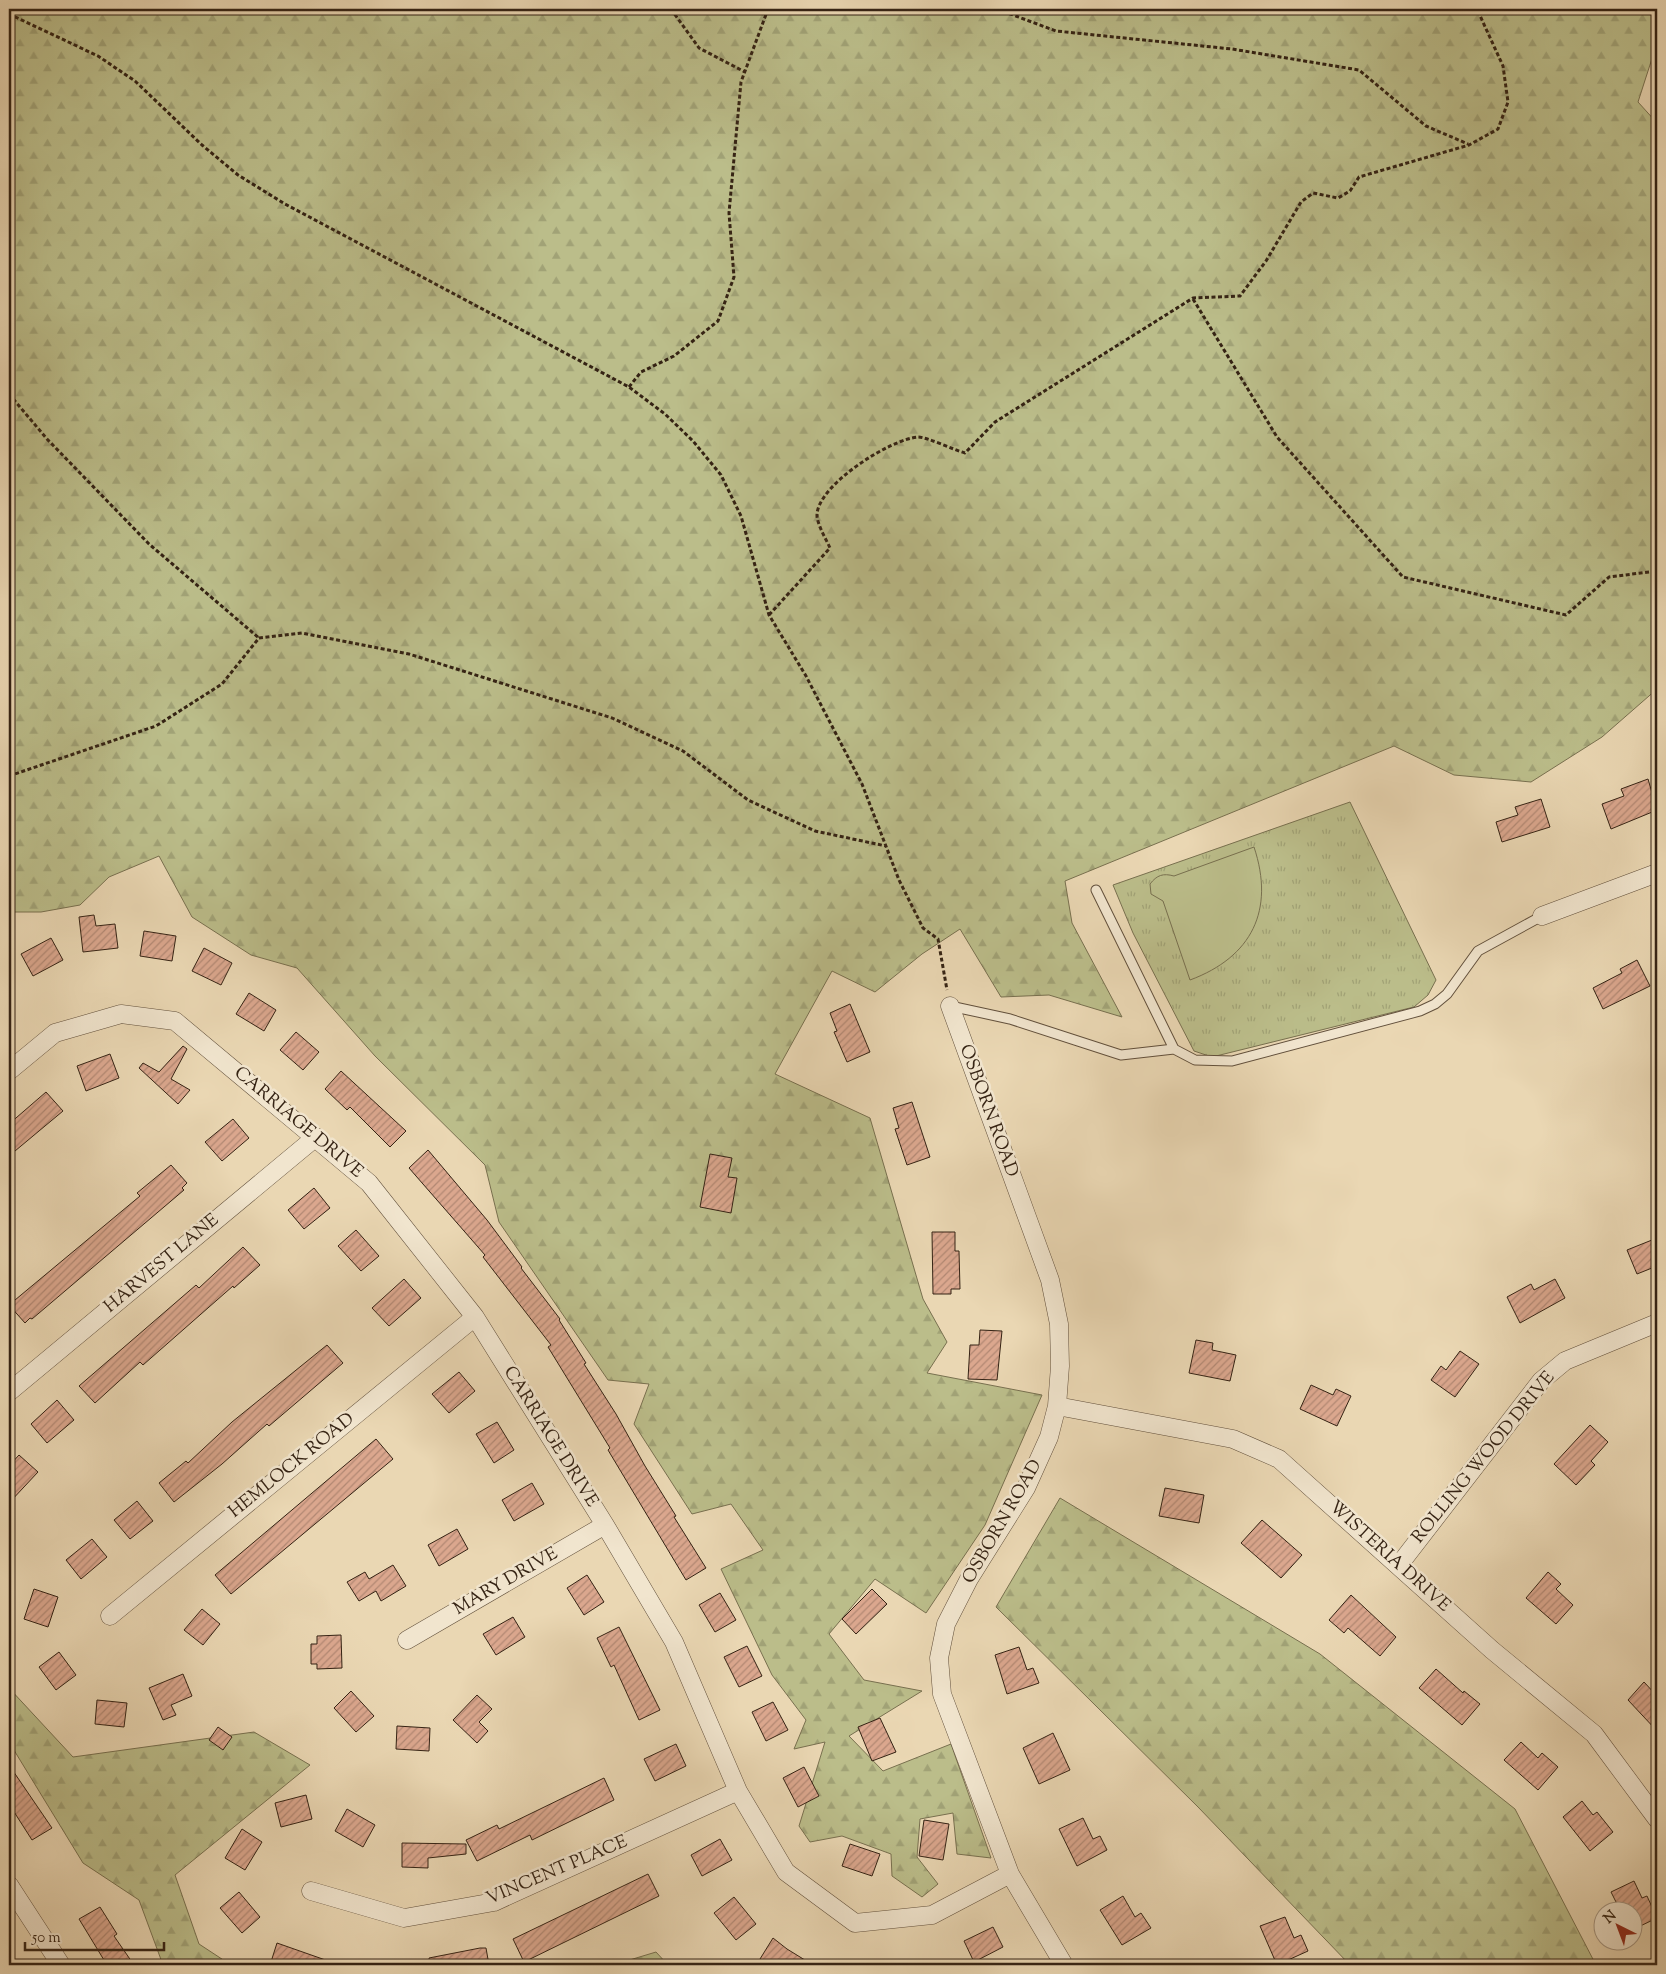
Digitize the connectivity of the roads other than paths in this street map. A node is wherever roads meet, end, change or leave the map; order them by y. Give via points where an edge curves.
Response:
1 (1657, 873) edge
2 (1096, 890) dead end
3 (1542, 916) joint
4 (950, 1006) joint
5 (1174, 1049) junction
6 (9, 1071) edge
7 (316, 1137) junction
8 (475, 1317) junction
9 (1657, 1323) edge
10 (9, 1392) edge
11 (1056, 1406) junction
12 (605, 1525) junction
13 (1398, 1565) junction
14 (110, 1616) dead end
15 (407, 1640) dead end
16 (738, 1791) junction
17 (1657, 1819) edge
18 (1010, 1874) junction
19 (9, 1885) edge
20 (311, 1891) dead end
21 (61, 1965) edge
22 (1064, 1965) edge

1 - 3 street
2 - 5 lane
3 - 5 lane via 1478,951 1447,994 1420,1011 1232,1061 1195,1060
4 - 5 lane via 1010,1019 1121,1055
4 - 11 street, OSBORN ROAD via 1050,1280 1059,1324 1060,1366
6 - 7 street, CARRIAGE DRIVE via 55,1033 121,1014 175,1021
7 - 8 street, CARRIAGE DRIVE via 369,1183
7 - 10 street, HARVEST LANE
8 - 12 street, CARRIAGE DRIVE
8 - 14 street, HEMLOCK ROAD
9 - 13 street, ROLLING WOOD DRIVE via 1565,1361 1541,1381
11 - 13 street, WISTERIA DRIVE via 1233,1439 1279,1460
11 - 18 street, OSBORN ROAD via 1040,1460 946,1624 939,1658 942,1694
12 - 15 street, MARY DRIVE
12 - 16 street, CARRIAGE DRIVE via 674,1642
13 - 17 street, WISTERIA DRIVE via 1492,1650 1594,1734
16 - 18 street, CARRIAGE DRIVE via 786,1872 854,1923 932,1915
16 - 20 street, VINCENT PLACE via 494,1902 404,1918
18 - 22 street, OSBORN ROAD
19 - 21 street

